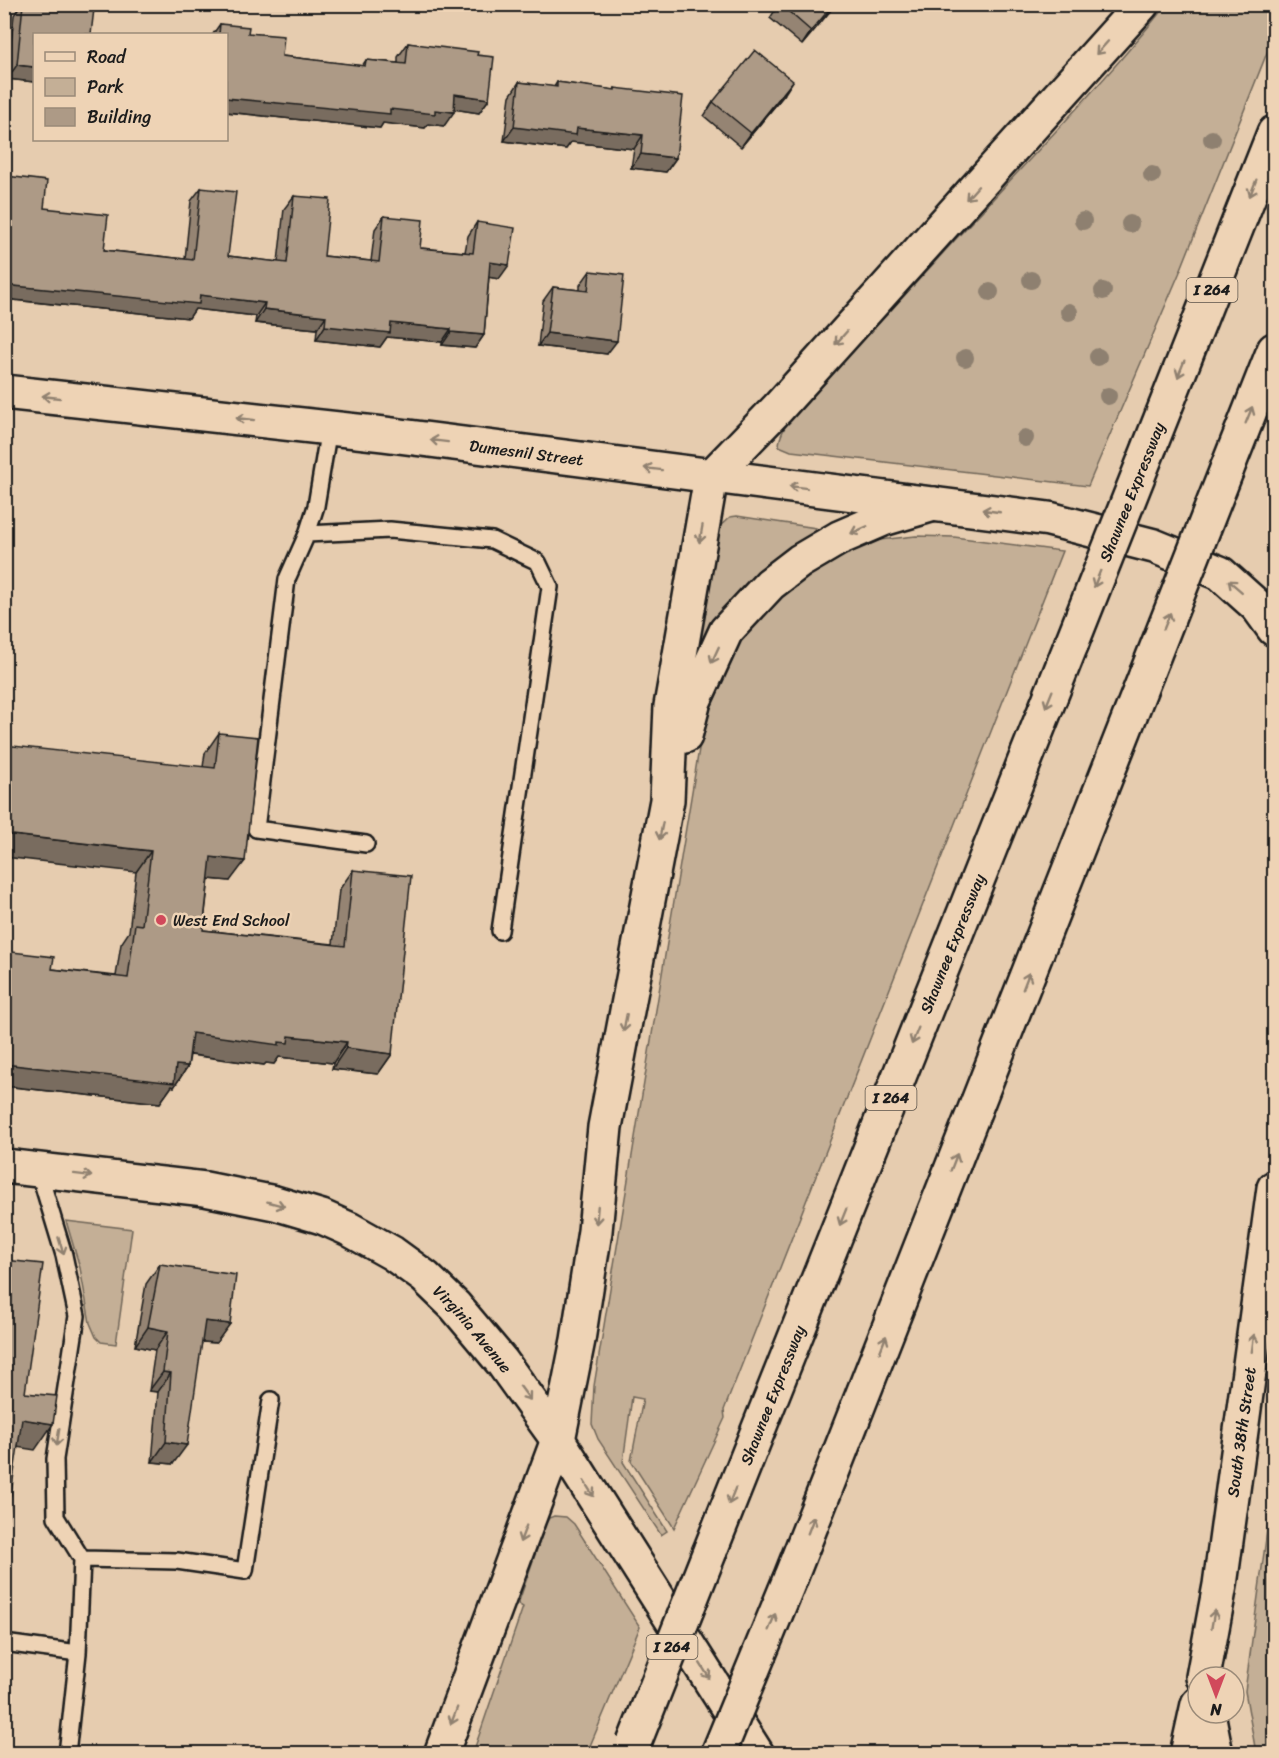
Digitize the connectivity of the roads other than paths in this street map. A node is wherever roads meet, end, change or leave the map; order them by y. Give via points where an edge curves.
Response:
1 (1142, 4) edge
2 (1275, 133) edge
3 (1275, 350) edge
4 (4, 392) edge
5 (329, 428) junction
6 (711, 477) junction
7 (934, 504) junction
8 (307, 534) junction
9 (1275, 629) edge
10 (667, 800) junction
11 (366, 844) dead end
12 (500, 931) dead end
13 (4, 1166) edge
14 (38, 1169) junction
15 (1275, 1188) edge
16 (271, 1400) dead end
17 (558, 1440) junction
18 (82, 1559) junction
19 (4, 1643) edge
20 (78, 1653) junction
21 (1205, 1665) edge
22 (1193, 1725) edge
23 (1210, 1725) edge
24 (632, 1748) edge
25 (67, 1754) edge
26 (441, 1754) edge
27 (718, 1754) edge
28 (757, 1754) edge
29 (1187, 1754) edge
30 (1216, 1754) edge

1 -> 6 main road via 778,408
2 -> 24 main road, Shawnee Expressway / I 264, bridge
27 -> 3 main road, bridge
5 -> 4 main road, Dumesnil Street
6 -> 5 main road, Dumesnil Street
5 - 8 lane via 316,506
7 -> 6 main road, Dumesnil Street
6 -> 10 main road via 671,706
9 -> 7 main road, Dumesnil Street via 1220,573 1154,546 1049,519
7 -> 10 main road via 838,538 800,561 770,584 726,631 694,700
8 - 11 lane via 287,579 256,829
8 - 12 lane via 390,530 492,540 538,562 550,588
10 -> 17 main road via 605,1127 595,1231
13 - 14 main road, Virginia Avenue
14 -> 17 main road, Virginia Avenue via 205,1189 275,1203 349,1229 392,1253 455,1306 502,1362
14 -> 18 lane via 64,1254 77,1316 55,1459 56,1517
21 -> 15 main road, South 38th Street via 1220,1585
16 - 18 lane via 245,1571 177,1561
17 -> 26 main road
17 -> 28 main road, Virginia Avenue
18 - 20 lane
19 - 20 lane
20 - 25 lane
22 - 29 main road
23 - 30 main road

